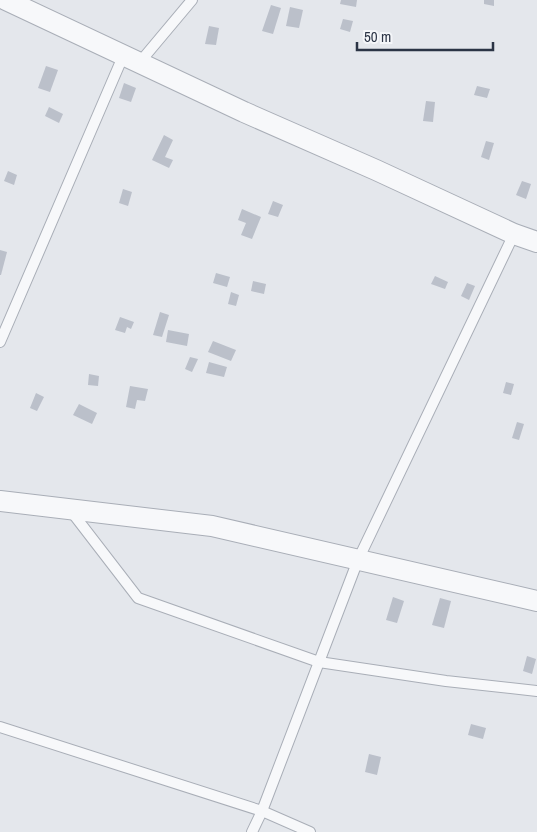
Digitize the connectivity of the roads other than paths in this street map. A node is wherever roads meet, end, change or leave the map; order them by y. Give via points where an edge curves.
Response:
1 (6, 0) edge
2 (192, 0) edge
3 (132, 58) junction
4 (514, 234) junction
5 (537, 242) edge
6 (0, 342) edge
7 (0, 502) edge
8 (70, 510) junction
9 (358, 560) junction
10 (537, 601) edge
11 (319, 662) junction
12 (537, 691) edge
13 (0, 727) edge
14 (262, 811) junction
15 (252, 832) edge
16 (310, 832) edge

1 - 3 street
2 - 3 lane
3 - 4 street
3 - 6 lane
4 - 5 street
4 - 9 lane
7 - 8 street
8 - 9 street via 212,526
8 - 11 lane via 138,598
9 - 10 street
9 - 11 lane
11 - 12 lane
11 - 14 lane
13 - 14 lane
14 - 15 lane
14 - 16 lane

